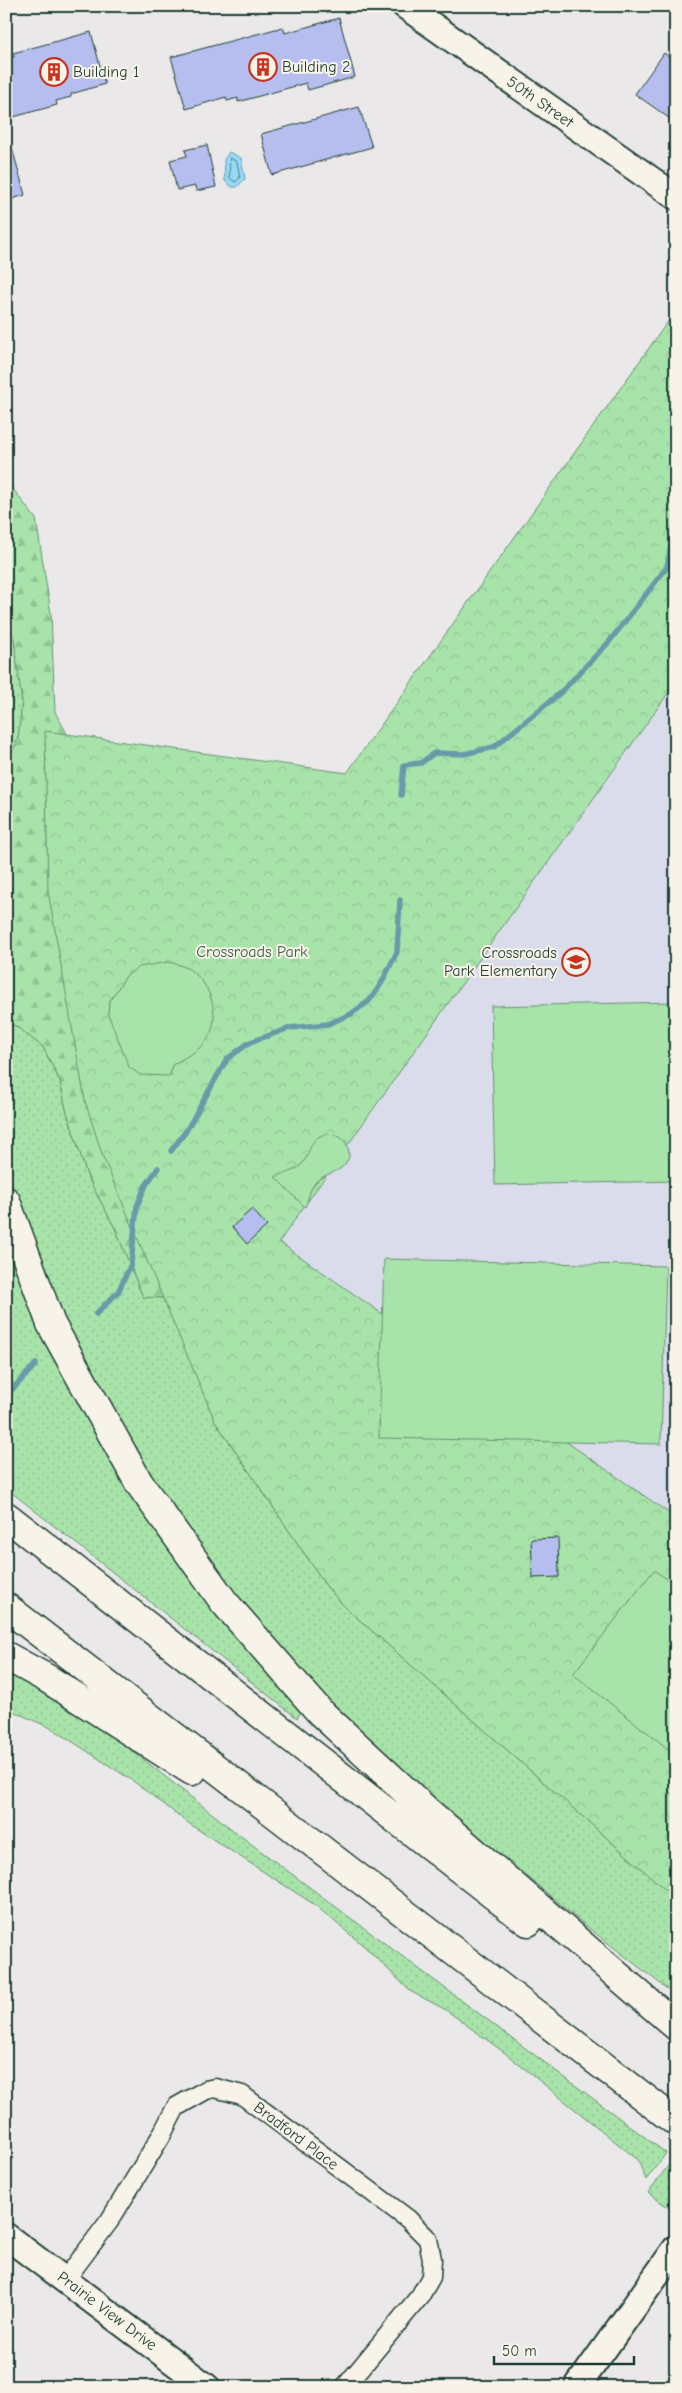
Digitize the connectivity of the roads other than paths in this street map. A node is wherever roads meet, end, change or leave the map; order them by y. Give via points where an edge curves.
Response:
1 (405, 6) edge
2 (676, 197) edge
3 (6, 1200) edge
4 (6, 1516) edge
5 (6, 1607) edge
6 (6, 1656) edge
7 (340, 1866) junction
8 (676, 2026) edge
9 (676, 2032) edge
10 (676, 2122) edge
11 (6, 2236) edge
12 (676, 2248) edge
13 (65, 2280) junction
14 (207, 2387) edge
15 (346, 2387) edge
16 (577, 2387) edge

1 - 2 main road, 50th Street
3 - 8 highway via 51,1324 139,1483 224,1602 320,1712 426,1810
4 - 9 highway via 532,1925
5 - 7 highway
6 - 7 highway via 48,1679
7 - 10 highway
11 - 13 main road, Prairie View Drive
12 - 16 main road
13 - 14 main road, Prairie View Drive
13 - 15 street, Bradford Place via 110,2220 176,2107 215,2088 242,2095 408,2219 428,2239 431,2277 420,2296

